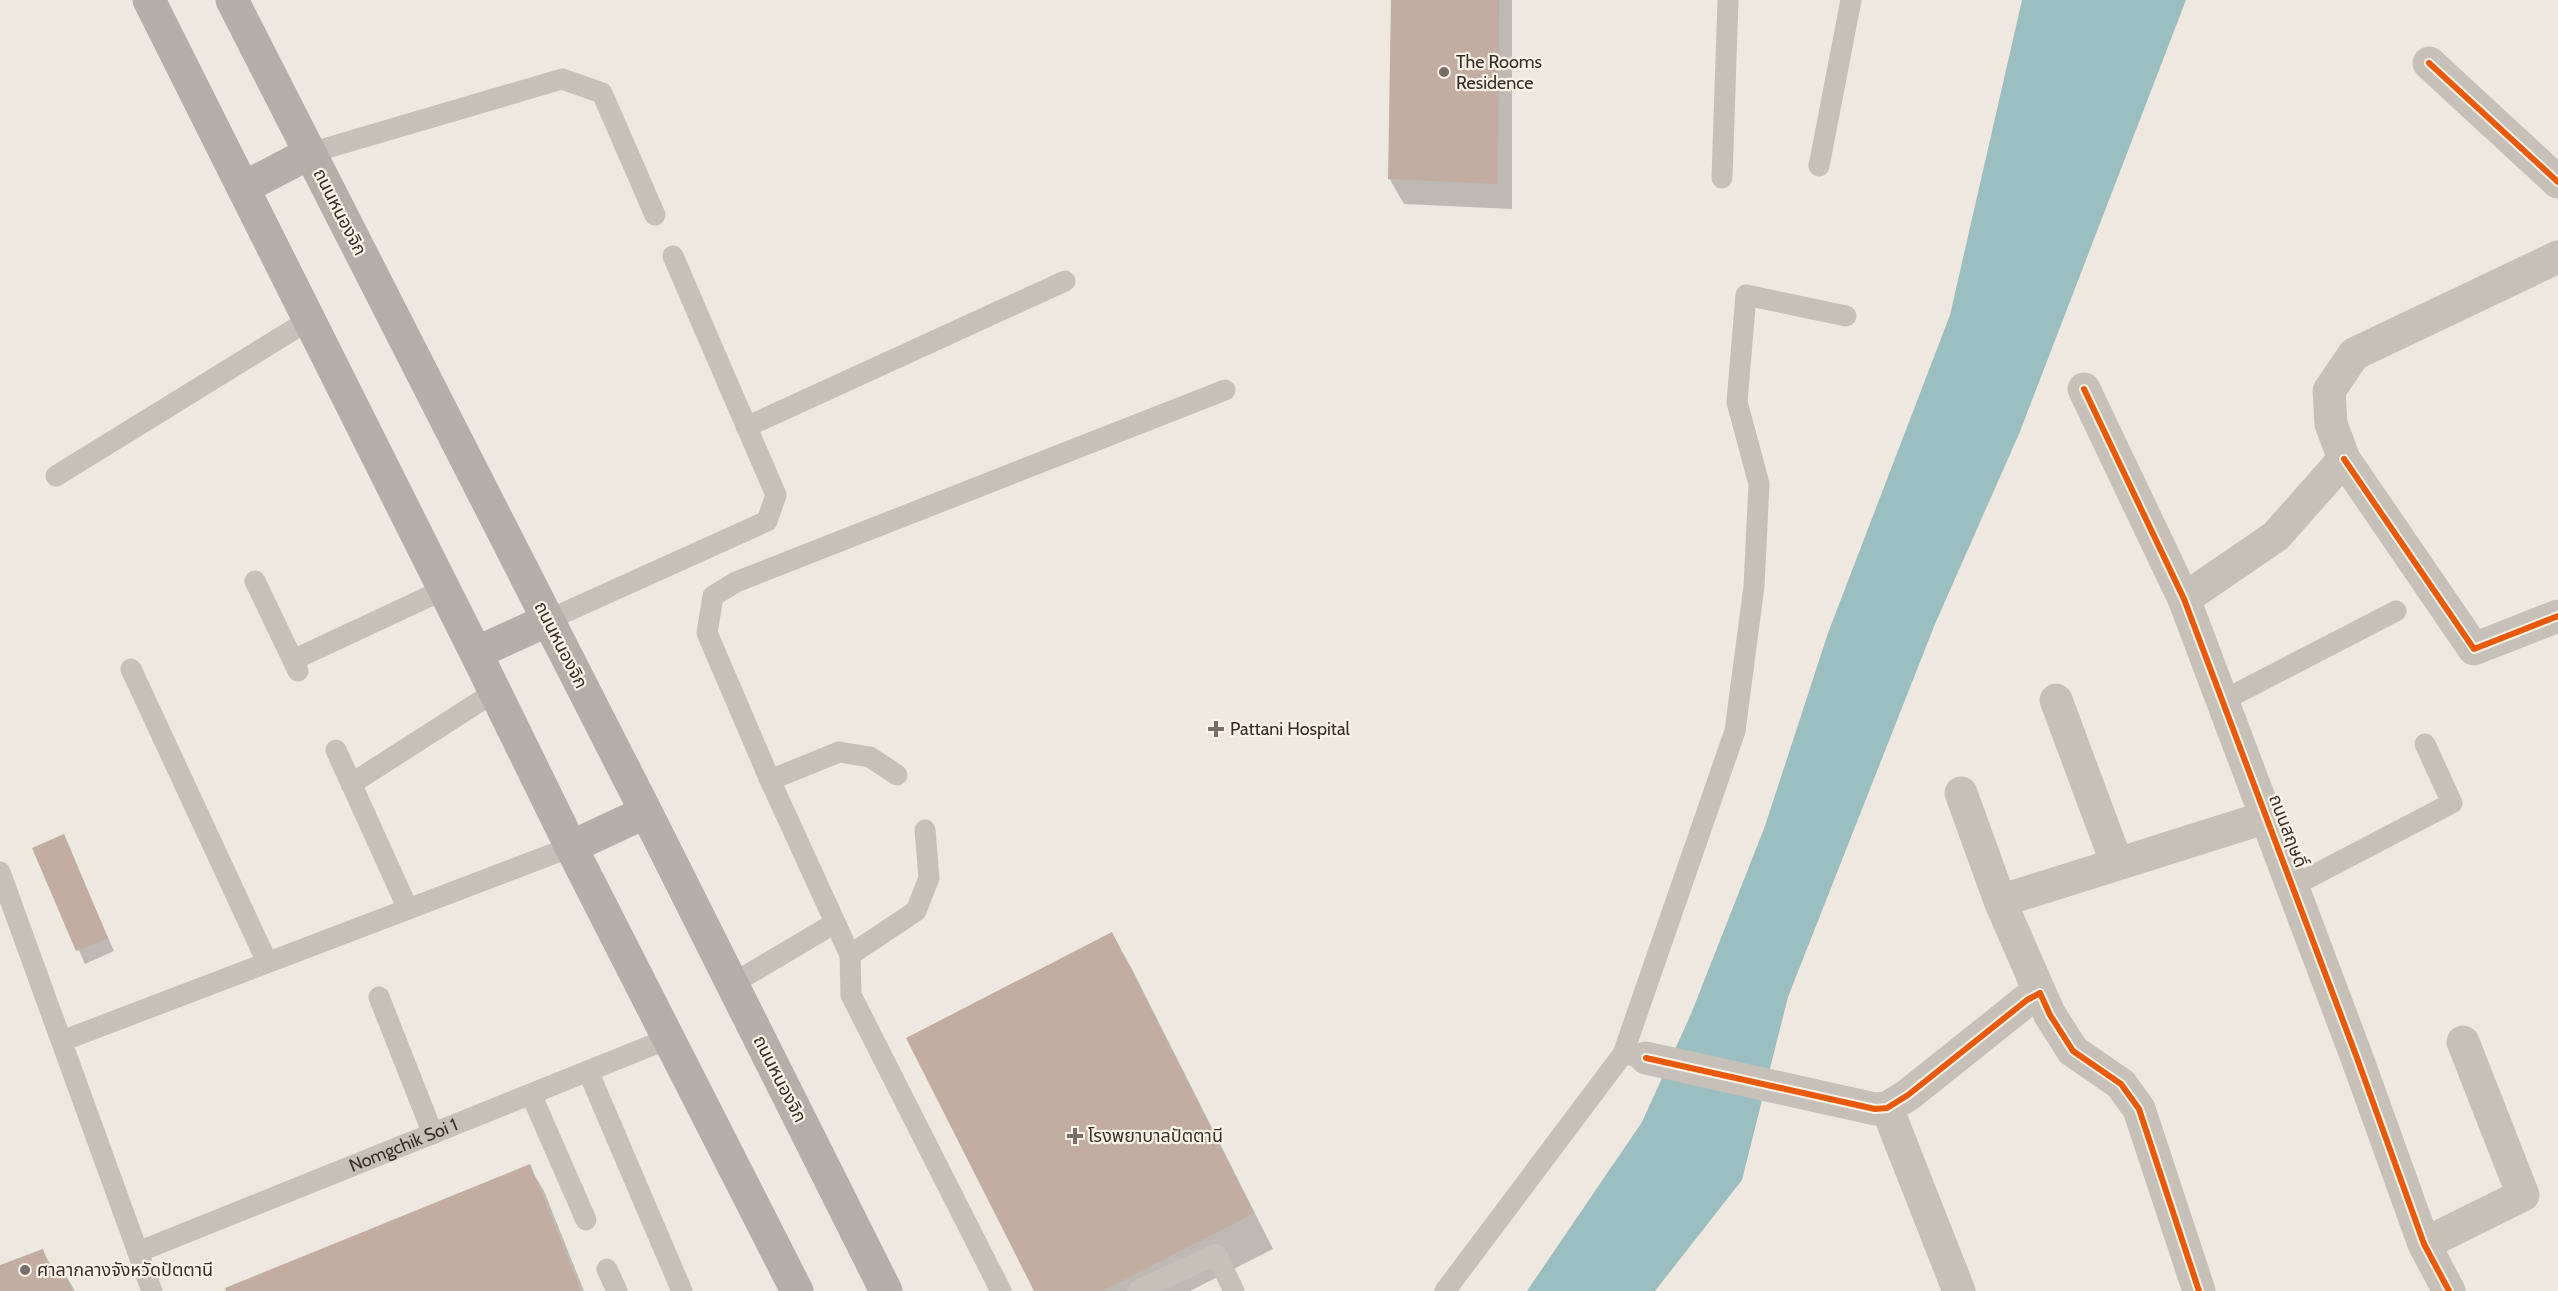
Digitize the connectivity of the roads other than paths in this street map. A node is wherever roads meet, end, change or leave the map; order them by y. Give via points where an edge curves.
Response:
1 (149, 0) edge
2 (232, 0) edge
3 (1728, 0) edge
4 (1851, 0) edge
5 (2429, 63) dead end
6 (310, 153) junction
7 (1819, 166) dead end
8 (1722, 177) dead end
9 (2558, 182) edge
10 (243, 188) junction
11 (655, 215) dead end
12 (673, 256) dead end
13 (2558, 257) edge
14 (1065, 281) dead end
15 (1846, 316) dead end
16 (309, 320) junction
17 (2084, 388) dead end
18 (1225, 390) dead end
19 (746, 427) junction
20 (2344, 459) junction
21 (56, 476) dead end
22 (255, 581) dead end
23 (445, 589) junction
24 (2184, 599) junction
25 (2396, 610) dead end
26 (2558, 616) edge
27 (548, 620) junction
28 (476, 652) junction
29 (132, 669) dead end
30 (496, 691) junction
31 (2056, 700) dead end
32 (2222, 701) junction
33 (2425, 744) dead end
34 (336, 750) dead end
35 (897, 775) dead end
36 (770, 780) junction
37 (351, 784) junction
38 (1961, 793) dead end
39 (646, 812) junction
40 (2267, 817) junction
41 (925, 830) dead end
42 (572, 847) junction
43 (2117, 864) junction
44 (0, 872) edge
45 (2293, 886) junction
46 (2000, 901) junction
47 (408, 909) junction
48 (835, 923) junction
49 (850, 955) junction
50 (267, 962) junction
51 (732, 984) junction
52 (2040, 993) junction
53 (379, 997) dead end
54 (670, 1038) junction
55 (62, 1041) junction
56 (2463, 1042) dead end
57 (1635, 1056) junction
58 (588, 1071) junction
59 (531, 1094) junction
60 (1887, 1108) junction
61 (433, 1134) junction
62 (586, 1220) dead end
63 (2424, 1244) junction
64 (138, 1252) junction
65 (607, 1269) dead end
66 (1950, 1288) edge
67 (152, 1291) edge
68 (617, 1291) edge
69 (682, 1291) edge
70 (797, 1291) edge
71 (886, 1291) edge
72 (1001, 1291) edge
73 (1138, 1291) edge
74 (1234, 1291) edge
75 (1445, 1291) edge
76 (2199, 1291) edge
77 (2449, 1291) edge

1 - 10 main road
2 - 6 main road, ถนนหนองจิก
3 - 8 lane
4 - 7 lane
5 - 9 street
6 - 10 main road
6 - 11 lane via 562,79 602,93
6 - 27 main road, ถนนหนองจิก
10 - 16 main road
12 - 19 lane
13 - 20 street via 2354,354 2329,390 2331,424
14 - 19 lane
15 - 57 lane via 1746,295 1737,402 1759,484 1754,586 1735,731
16 - 21 lane
16 - 23 main road
17 - 24 street, ถนนสฤษดิ์
18 - 36 lane via 747,577 713,596 707,633
19 - 27 lane via 776,495 767,521
20 - 24 street via 2276,536
20 - 26 street via 2474,649
22 - 23 lane via 296,665
23 - 28 main road
24 - 32 street, ถนนสฤษดิ์
25 - 32 lane
27 - 28 main road
27 - 39 main road, ถนนหนองจิก
28 - 30 main road
29 - 50 lane
30 - 37 lane
30 - 42 main road
31 - 43 street
32 - 40 street, ถนนสฤษดิ์
33 - 45 lane via 2452,803
34 - 37 lane
35 - 36 lane via 870,756 839,752
36 - 48 lane
37 - 47 lane
38 - 46 street
39 - 42 main road
39 - 51 main road, ถนนหนองจิก
40 - 43 street
40 - 45 street, ถนนสฤษดิ์
41 - 49 lane via 929,878 916,911
42 - 47 lane
42 - 54 main road
43 - 46 street
44 - 55 lane
45 - 63 street, ถนนสฤษดิ์
46 - 52 street
47 - 50 lane
48 - 49 lane
48 - 51 lane
49 - 72 lane via 851,995
50 - 55 lane
51 - 71 main road, ถนนหนองจิก
52 - 60 street
52 - 76 street via 2073,1051 2121,1084 2139,1109
53 - 61 lane
54 - 58 lane, Nomgchik Soi 1
54 - 70 main road
55 - 64 lane
56 - 63 street via 2523,1195
57 - 60 street via 1782,1090 1875,1109
57 - 75 lane
58 - 59 lane, Nomgchik Soi 1
58 - 69 lane
59 - 61 lane, Nomgchik Soi 1
59 - 62 lane
60 - 66 street
61 - 64 lane, Nomgchik Soi 1
63 - 77 street, ถนนสฤษดิ์
64 - 67 lane
65 - 68 lane
73 - 74 lane via 1216,1254

